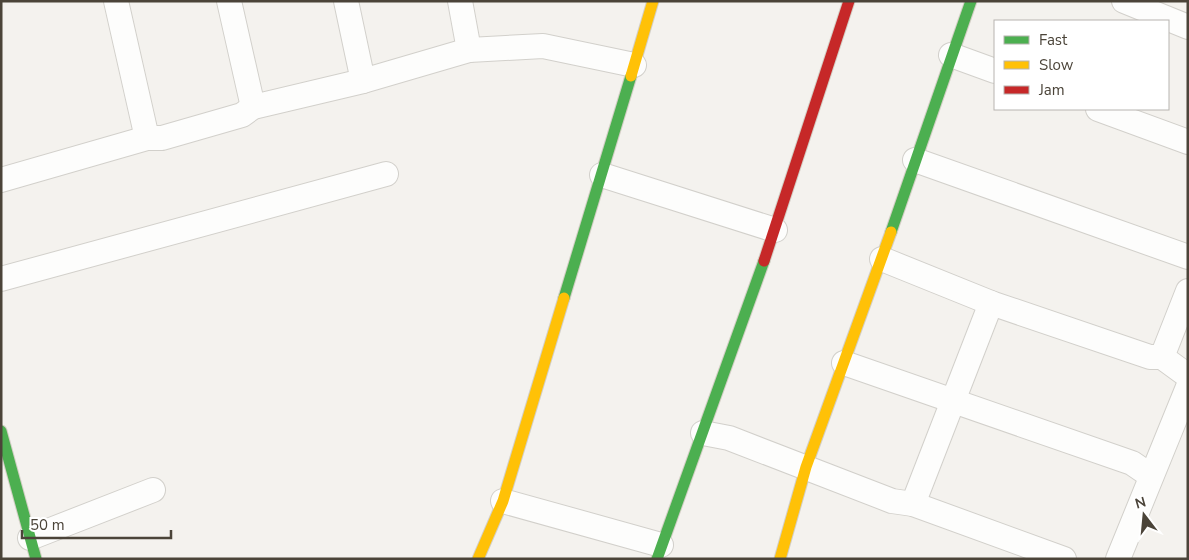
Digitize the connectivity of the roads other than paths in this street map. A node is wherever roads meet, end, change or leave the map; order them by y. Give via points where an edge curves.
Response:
1 (116, 1) edge
2 (229, 1) edge
3 (346, 1) edge
4 (460, 1) edge
5 (653, 1) edge
6 (849, 1) edge
7 (971, 1) edge
8 (1124, 1) edge
9 (1188, 27) edge
10 (469, 50) junction
11 (952, 55) junction
12 (634, 65) junction
13 (994, 71) edge
14 (363, 81) junction
15 (253, 108) junction
16 (1101, 110) edge
17 (147, 138) junction
18 (1188, 142) edge
19 (915, 160) junction
20 (386, 174) dead end
21 (602, 175) junction
22 (1, 180) edge
23 (775, 230) junction
24 (1188, 257) edge
25 (882, 259) junction
26 (1, 279) edge
27 (1188, 291) edge
28 (991, 303) junction
29 (1162, 357) junction
30 (844, 363) junction
31 (1188, 376) edge
32 (1188, 386) edge
33 (954, 401) junction
34 (1, 431) edge
35 (703, 433) junction
36 (806, 467) junction
37 (1151, 476) junction
38 (153, 490) dead end
39 (503, 501) junction
40 (913, 504) junction
41 (33, 549) edge
42 (659, 552) edge
43 (478, 559) edge
44 (780, 559) edge
45 (1064, 559) edge
46 (1118, 559) edge

1 - 17 street
2 - 15 street
3 - 14 street
4 - 10 street
5 - 12 main road
6 - 23 main road
7 - 11 main road
8 - 9 street
10 - 12 street via 543,46
10 - 14 street
11 - 13 street
11 - 19 main road
12 - 21 main road
14 - 15 street
15 - 17 street via 242,116 162,138
16 - 18 street
17 - 22 street
19 - 24 street
19 - 25 main road
20 - 26 street
21 - 23 street
21 - 39 main road
23 - 35 main road
25 - 28 street
25 - 30 main road
27 - 29 street
28 - 29 street via 1150,357
28 - 33 street
29 - 31 street
30 - 33 street
30 - 36 main road
32 - 37 street
33 - 37 street via 1132,463
33 - 40 street
34 - 41 main road
35 - 36 street via 729,438
35 - 42 main road
36 - 40 street via 892,500
36 - 44 main road
37 - 46 street
38 - 41 street
39 - 42 street
39 - 43 main road
40 - 45 street

